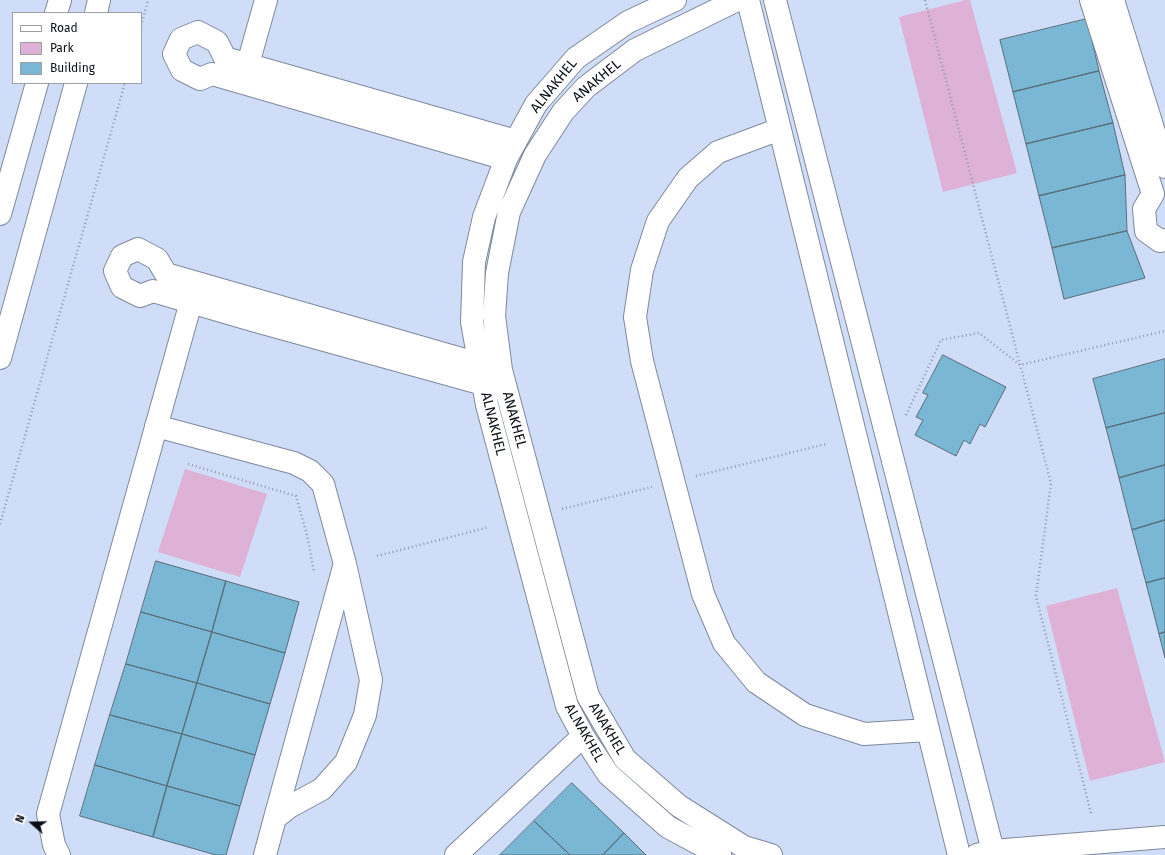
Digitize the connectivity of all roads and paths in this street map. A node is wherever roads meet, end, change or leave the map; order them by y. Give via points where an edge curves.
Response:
1 (60, 0) edge
2 (99, 0) edge
3 (148, 0) edge
4 (266, 0) edge
5 (675, 0) edge
6 (737, 0) edge
7 (748, 0) edge
8 (775, 0) edge
9 (925, 0) edge
10 (1091, 0) edge
11 (1113, 0) edge
12 (56, 12) edge
13 (96, 12) edge
14 (142, 22) edge
15 (248, 64) junction
16 (37, 84) edge
17 (76, 84) edge
18 (125, 84) edge
19 (780, 129) junction
20 (510, 150) junction
21 (1165, 167) edge
22 (0, 214) edge
23 (1165, 240) edge
24 (191, 302) junction
25 (1165, 331) edge
26 (0, 358) edge
27 (1020, 365) junction
28 (481, 374) junction
29 (905, 418) dead end
30 (156, 426) junction
31 (188, 464) dead end
32 (0, 524) edge
33 (489, 527) dead end
34 (377, 556) dead end
35 (345, 564) junction
36 (314, 572) dead end
37 (928, 730) junction
38 (583, 736) junction
39 (1091, 813) dead end
40 (275, 818) junction
41 (1165, 837) edge
42 (988, 854) edge
43 (59, 855) edge
44 (265, 855) edge
45 (456, 855) edge
46 (720, 855) edge
47 (771, 855) edge
48 (959, 855) edge

1 - 12 street
2 - 13 street
3 - 14 path
4 - 15 street
5 - 20 street, ALNAKHEL via 628,22 576,58 536,104
6 - 47 street, ANAKHEL via 635,50 586,87 563,112 535,154 509,212 497,273 494,316 501,370 588,696 624,759 679,806 744,847
7 - 19 street
8 - 42 street
9 - 27 path
10 - 23 street via 1153,194 1144,209 1146,231 1160,241
11 - 21 street
15 - 20 street
15 - 20 street via 225,58 217,42 198,32 181,39 174,54 182,70 200,79 212,74
16 - 22 street
17 - 26 street
18 - 32 path
19 - 37 street
19 - 37 street via 718,152 688,178 658,221 642,270 635,317 642,361 702,594 724,643 756,682 806,715 864,734
20 - 28 street, ALNAKHEL via 484,217 474,262 472,322
24 - 28 street
24 - 28 street via 153,291 140,296 122,287 115,271 122,256 138,249 157,259 166,274
24 - 30 street
25 - 27 path
27 - 29 path via 979,333 941,340
27 - 39 path via 1051,483 1036,596
28 - 38 street, ALNAKHEL via 567,706
30 - 35 street via 294,463 310,470 323,484
30 - 43 street via 48,814 54,845
31 - 36 path via 296,496 308,535
33 - 34 path
35 - 40 street
35 - 40 street via 371,680 364,715 346,762 322,789 289,807
37 - 48 street
38 - 45 street
38 - 46 street, ALNAKHEL via 608,774 668,827
40 - 44 street
41 - 42 street

